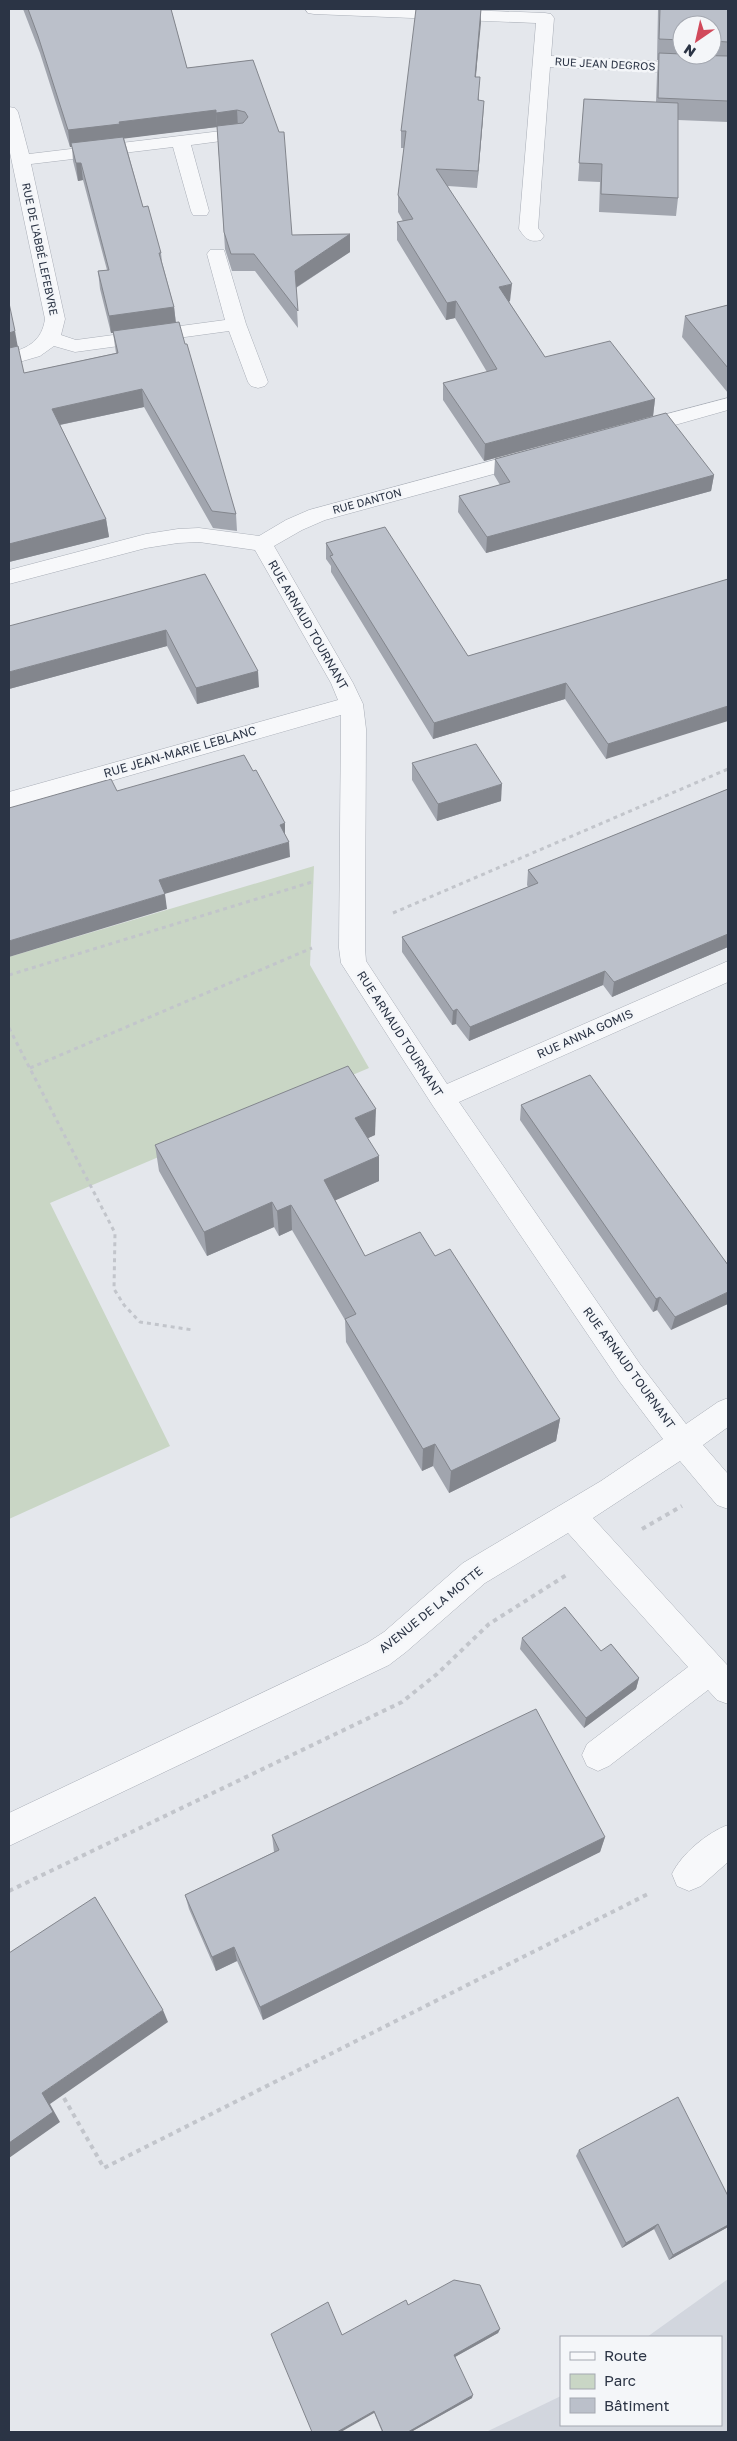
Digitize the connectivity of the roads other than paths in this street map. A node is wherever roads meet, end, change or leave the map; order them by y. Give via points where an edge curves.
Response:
1 (314, 9) edge
2 (542, 61) junction
3 (728, 70) edge
4 (9, 112) edge
5 (238, 134) edge
6 (181, 142) junction
7 (21, 160) junction
8 (200, 211) dead end
9 (534, 236) dead end
10 (217, 254) dead end
11 (236, 324) junction
12 (51, 338) junction
13 (9, 359) edge
14 (258, 382) dead end
15 (727, 407) edge
16 (619, 433) edge
17 (553, 451) edge
18 (262, 544) junction
19 (9, 577) edge
20 (351, 704) junction
21 (9, 801) edge
22 (728, 971) edge
23 (442, 1098) junction
24 (728, 1411) edge
25 (683, 1443) junction
26 (728, 1495) edge
27 (571, 1515) junction
28 (720, 1679) edge
29 (598, 1756) dead end
30 (9, 1830) edge
31 (728, 1841) edge
32 (688, 1874) road end

1 - 2 street, RUE JEAN DEGROS via 545,18
2 - 3 street, RUE JEAN DEGROS
2 - 9 street, RUE JEAN DEGROS via 528,228
4 - 7 street, RUE DE L'ABBÉ LEFEBVRE
5 - 6 street
6 - 7 street
6 - 8 street
7 - 12 street, RUE DE L'ABBÉ LEFEBVRE via 56,319
10 - 11 street
11 - 12 street via 75,346
11 - 14 street
12 - 13 street via 32,352
15 - 16 street
17 - 18 street, RUE DANTON via 316,515
18 - 19 street via 199,535 178,536 146,541
18 - 20 street, RUE ARNAUD TOURNANT
20 - 21 street, RUE JEAN-MARIE LEBLANC
20 - 23 street, RUE ARNAUD TOURNANT via 354,729 354,963
22 - 23 street, RUE ANNA GOMIS
23 - 25 street, RUE ARNAUD TOURNANT via 630,1373
24 - 25 street, AVENUE DE LA MOTTE
25 - 26 street, RUE ARNAUD TOURNANT
25 - 27 street, AVENUE DE LA MOTTE
27 - 28 street
27 - 30 street, AVENUE DE LA MOTTE via 474,1573 378,1654
28 - 29 street
31 - 32 street

